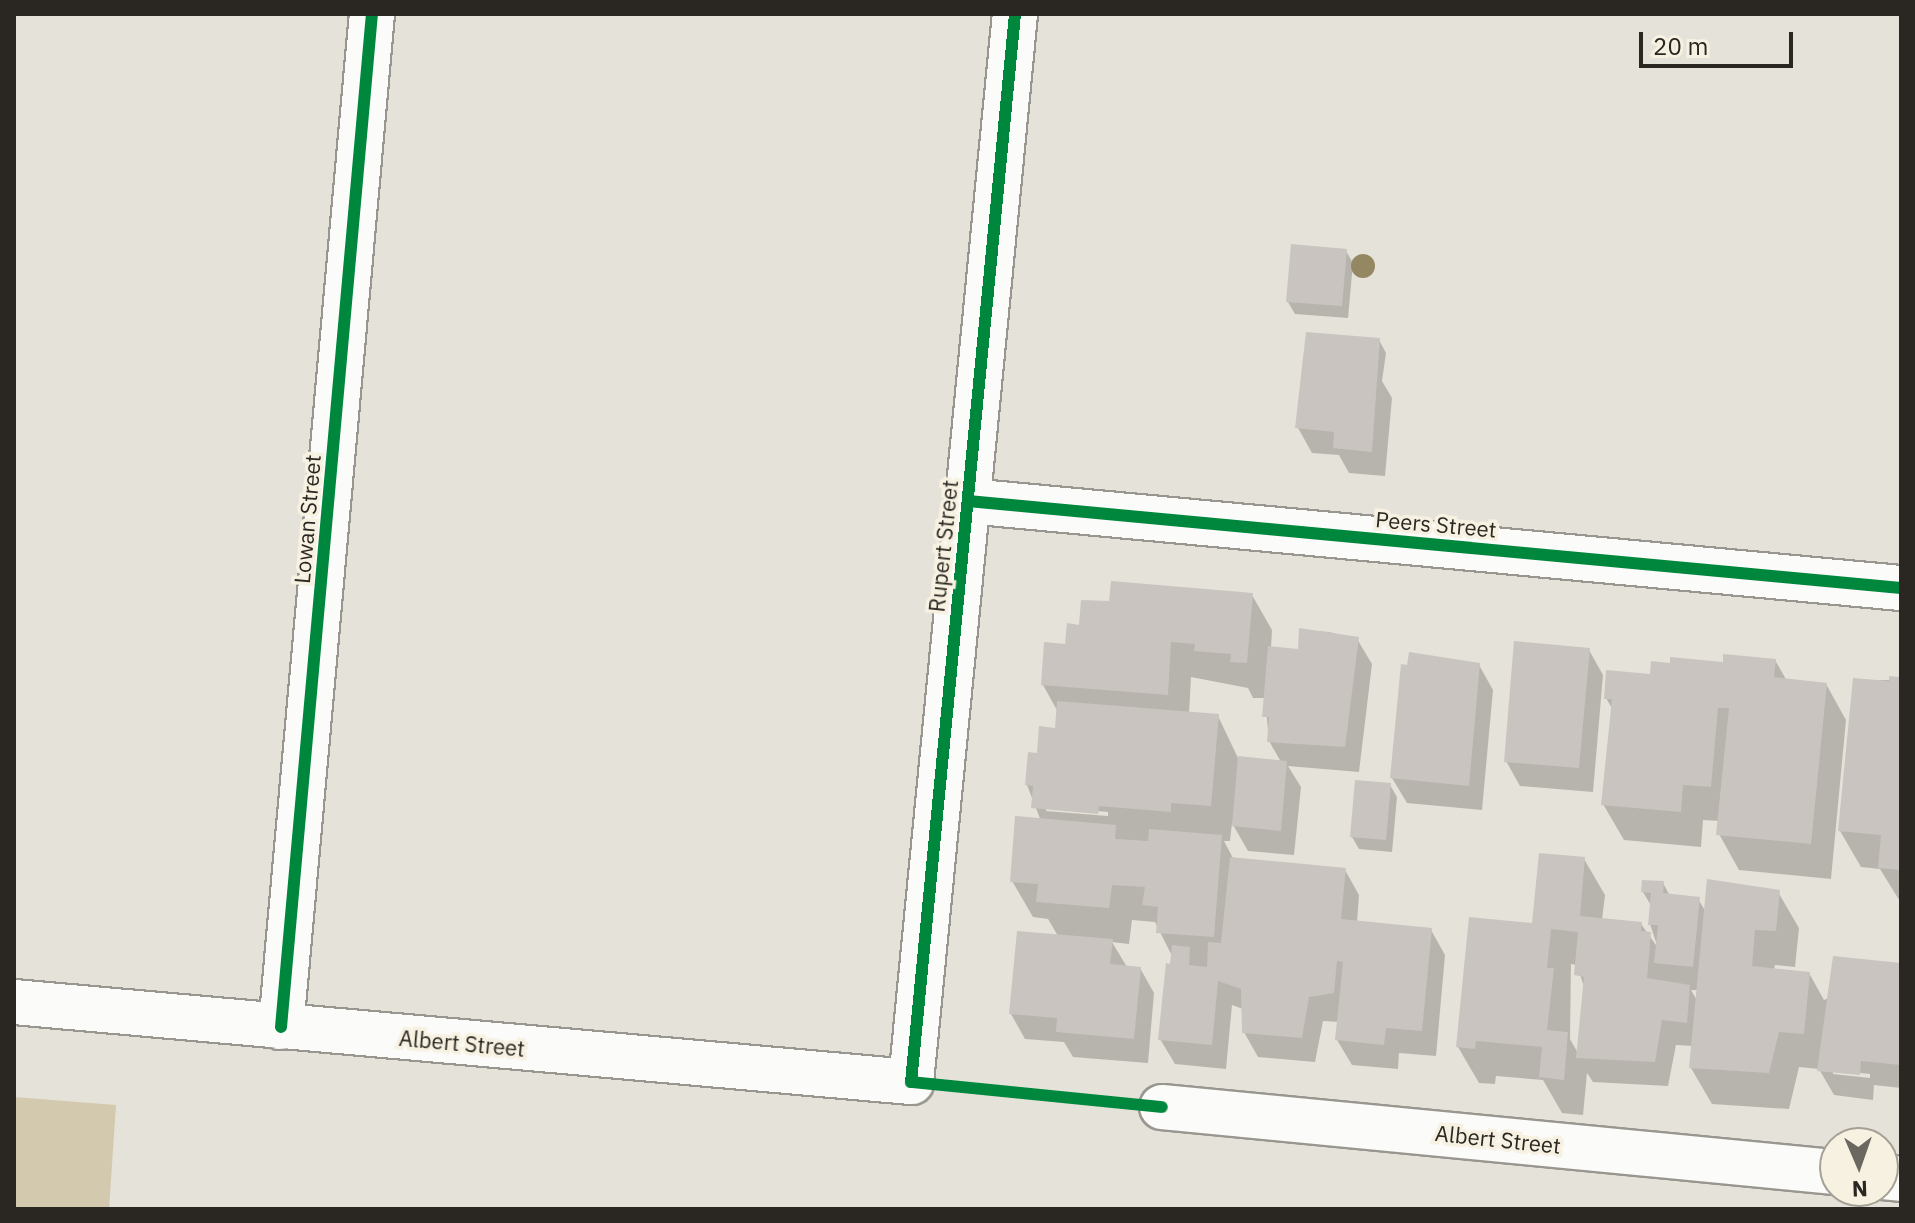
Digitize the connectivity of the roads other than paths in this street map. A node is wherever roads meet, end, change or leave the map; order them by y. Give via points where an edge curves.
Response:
1 (372, 14) edge
2 (1015, 14) edge
3 (968, 501) junction
4 (1901, 588) edge
5 (14, 1002) edge
6 (281, 1027) junction
7 (911, 1082) joint
8 (1162, 1107) dead end
9 (1819, 1170) edge

1 - 6 street, Lowan Street
2 - 3 street, Rupert Street
3 - 4 street, Peers Street
3 - 7 street, Rupert Street
5 - 6 street, Albert Street
6 - 7 street, Albert Street
8 - 9 street, Albert Street

